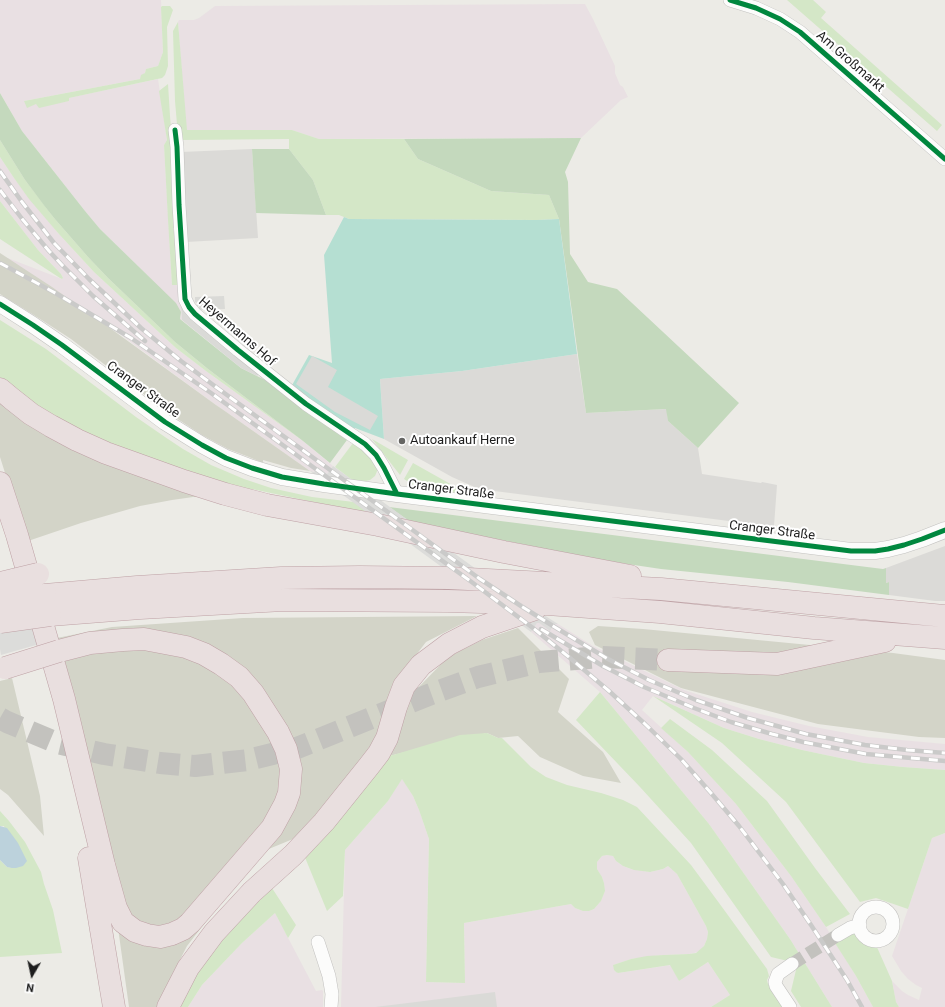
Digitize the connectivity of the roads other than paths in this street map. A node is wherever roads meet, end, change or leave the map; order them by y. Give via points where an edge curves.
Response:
1 (730, 0) edge
2 (174, 130) dead end
3 (945, 159) edge
4 (0, 304) edge
5 (0, 389) edge
6 (0, 483) edge
7 (397, 494) junction
8 (0, 514) edge
9 (945, 530) edge
10 (38, 574) dead end
11 (0, 583) edge
12 (730, 595) junction
13 (0, 601) edge
14 (547, 604) junction
15 (47, 605) junction
16 (945, 616) edge
17 (0, 622) edge
18 (907, 636) junction
19 (945, 638) edge
20 (668, 660) tunnel mouth
21 (2, 668) edge
22 (104, 865) junction
23 (860, 925) dead end
24 (838, 935) tunnel mouth
25 (318, 942) dead end
26 (792, 964) tunnel mouth
27 (114, 1007) edge
28 (124, 1007) edge
29 (168, 1007) edge
30 (331, 1007) edge
31 (790, 1007) edge

1 - 3 street, Am Großmarkt via 756,8 800,32
2 - 7 street, Heyermanns Hof via 185,299 189,307 306,404 365,444 376,455
4 - 7 street, Cranger Straße via 62,344 165,422 226,458 282,477
5 - 12 highway via 31,414 77,440 106,453 225,494 267,505
6 - 22 highway via 64,698
7 - 9 street, Cranger Straße via 851,551 888,549
8 - 27 highway via 64,747 91,869
10 - 11 highway, bridge
12 - 15 highway via 449,578 281,578 137,587
12 - 16 highway
13 - 15 highway, bridge
14 - 15 highway via 283,600 140,608
14 - 18 highway via 660,612
14 - 29 highway via 482,627 448,644 421,664 404,686 387,738 379,753 294,855 252,892 214,933 188,968
15 - 17 highway, bridge
18 - 19 highway
18 - 20 highway via 777,664
21 - 22 highway, bridge via 90,643 144,639 186,647 222,664 239,677 278,732 291,769 289,793 285,804 272,828 183,929 160,937 135,931 123,922 116,908
22 - 28 highway
23 - 24 street
25 - 30 street via 330,976
26 - 31 street via 778,974 775,982

